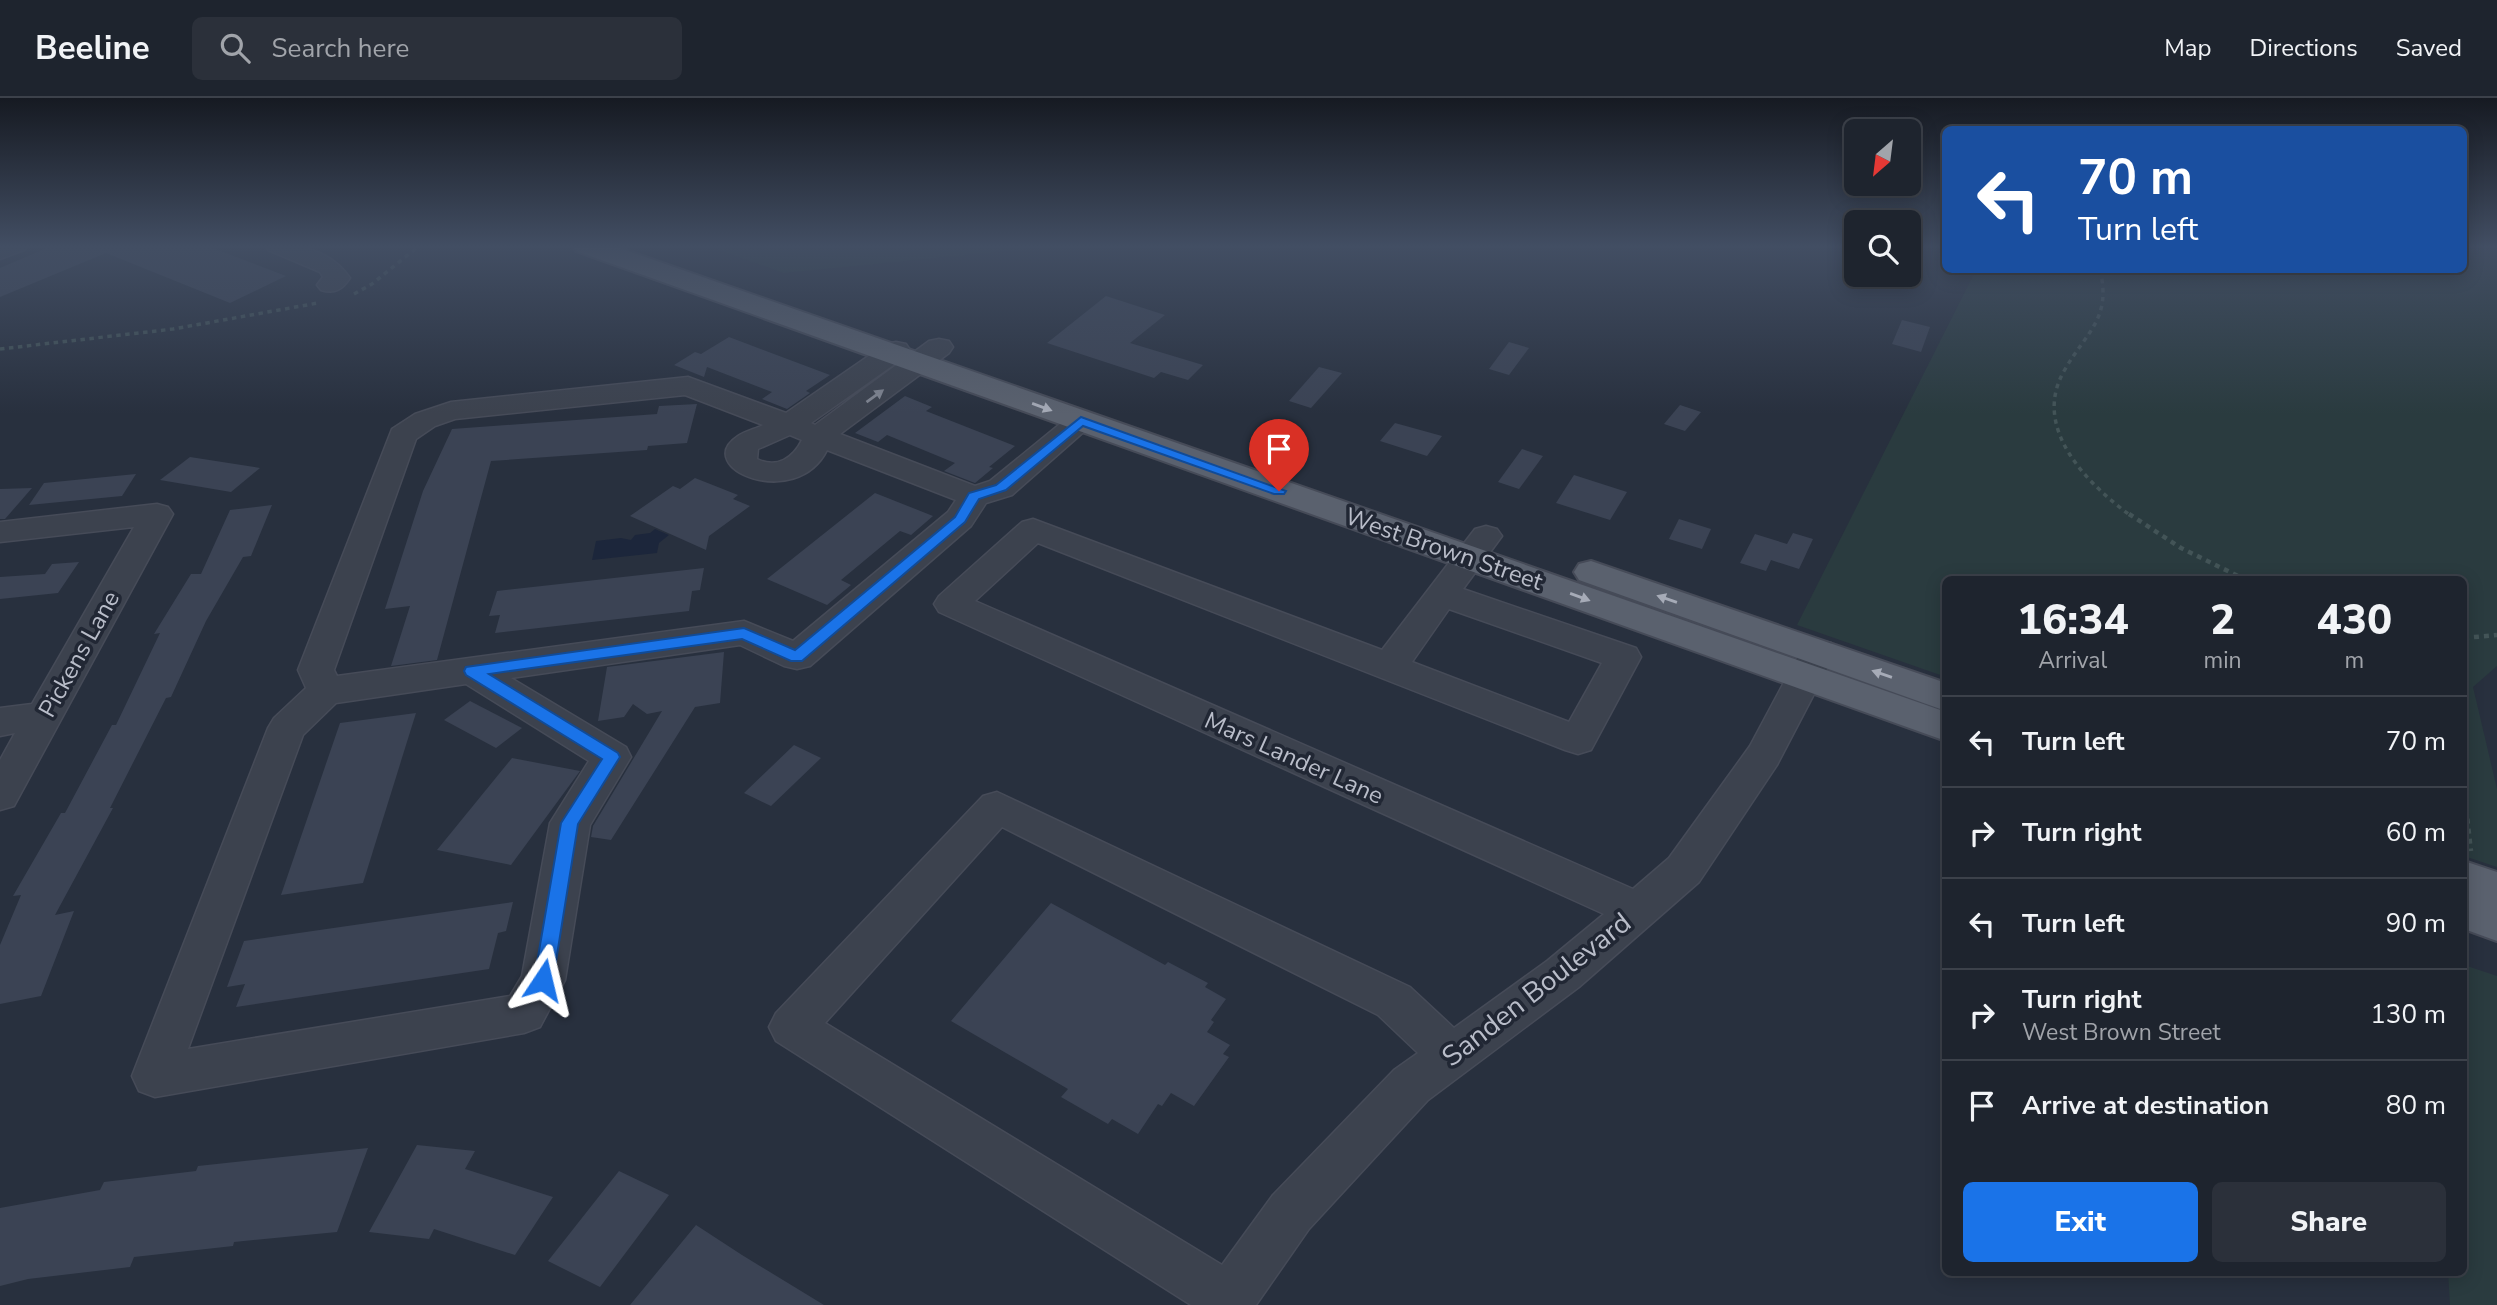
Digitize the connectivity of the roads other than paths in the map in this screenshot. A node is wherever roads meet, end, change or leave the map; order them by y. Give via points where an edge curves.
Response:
1 (757, 301) edge
2 (786, 301) edge
3 (915, 353) junction
4 (1081, 421) junction
5 (804, 430) junction
6 (1207, 452) junction
7 (974, 496) junction
8 (0, 532) edge
9 (1478, 547) junction
10 (1442, 594) junction
11 (1812, 664) junction
12 (1389, 667) junction
13 (472, 671) junction
14 (325, 691) junction
15 (1942, 696) edge
16 (44, 716) junction
17 (0, 722) edge
18 (1942, 725) edge
19 (0, 795) edge
20 (1638, 910) junction
21 (2467, 912) edge
22 (2497, 922) edge
23 (1451, 1055) junction
24 (1227, 1302) edge

1 - 3 main road, West Brown Street
2 - 3 main road, West Brown Street
3 -> 4 main road, West Brown Street
3 - 5 street
3 - 6 main road, West Brown Street via 1021,375
4 - 6 main road, West Brown Street
4 - 7 street via 1001,488
5 - 7 street
5 - 14 street via 688,386 451,411 410,428 403,435 316,670
6 - 9 main road, West Brown Street
7 - 13 street via 960,519 797,657 744,634
8 - 16 street, Pickens Lane via 157,514
9 - 10 street
9 - 11 main road, West Brown Street
10 - 12 street
10 - 12 street via 1623,657 1578,740
15 -> 11 main road, West Brown Street
11 - 18 main road, West Brown Street
11 - 20 street, Sanden Boulevard via 1764,755 1684,870
12 - 20 street, Mars Lander Lane via 1033,529 951,604
13 - 14 street
13 - 14 street via 612,757 570,823 543,980 524,1013 155,1076 287,728
16 - 17 street
16 - 19 street, Pickens Lane
20 - 23 street, Sanden Boulevard via 1563,974
21 - 22 main road
23 - 24 street, Sanden Boulevard via 1412,1085 1291,1212
23 - 24 street via 1394,1001 997,807 792,1027

